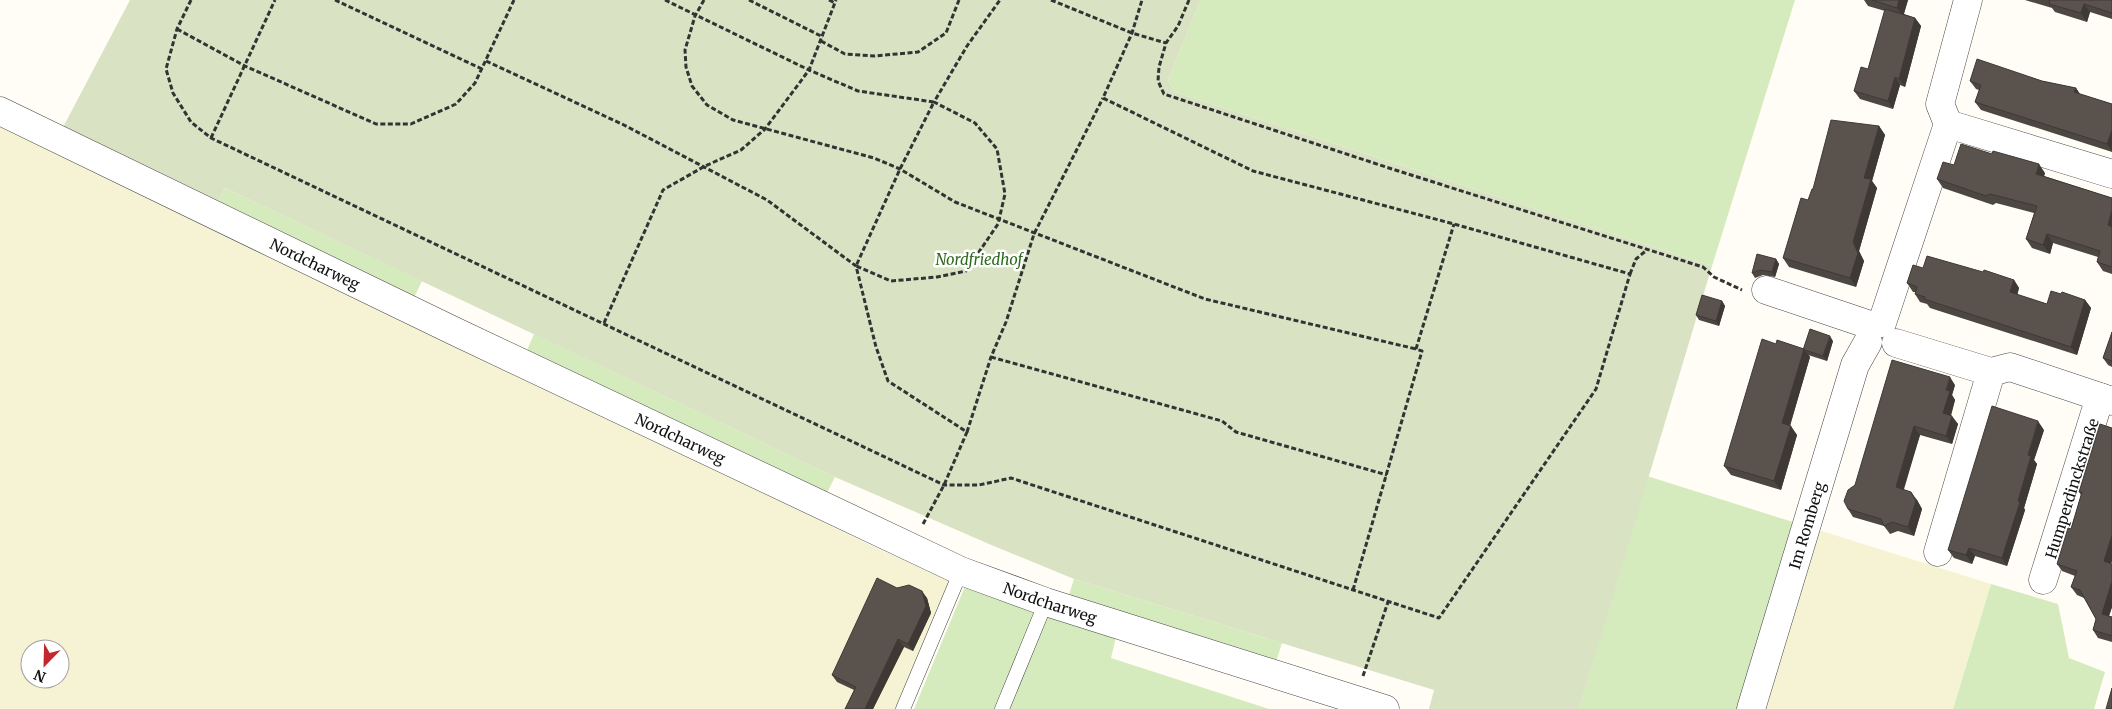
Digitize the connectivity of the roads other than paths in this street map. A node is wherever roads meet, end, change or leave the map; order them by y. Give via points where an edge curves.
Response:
1 (1968, 0) edge
2 (0, 111) edge
3 (1948, 124) junction
4 (2112, 174) edge
5 (1766, 290) road end
6 (1880, 333) junction
7 (1992, 372) junction
8 (2106, 399) edge
9 (1938, 552) dead end
10 (961, 571) junction
11 (2043, 580) dead end
12 (1046, 602) junction
13 (903, 709) edge
14 (1002, 709) edge
15 (1385, 709) edge
16 (1751, 709) edge

1 - 3 street via 1940,104
2 - 10 street, Nordcharweg
3 - 4 street
3 - 6 street, Im Romberg
5 - 6 street, Humperdinckstraße
6 - 7 street, Humperdinckstraße
6 - 16 street, Im Romberg via 1855,365
7 - 8 street, Humperdinckstraße via 2010,367
7 - 9 street
8 - 11 street, Humperdinckstraße
10 - 12 street, Nordcharweg
10 - 13 lane
12 - 14 lane
12 - 15 street, Nordcharweg

